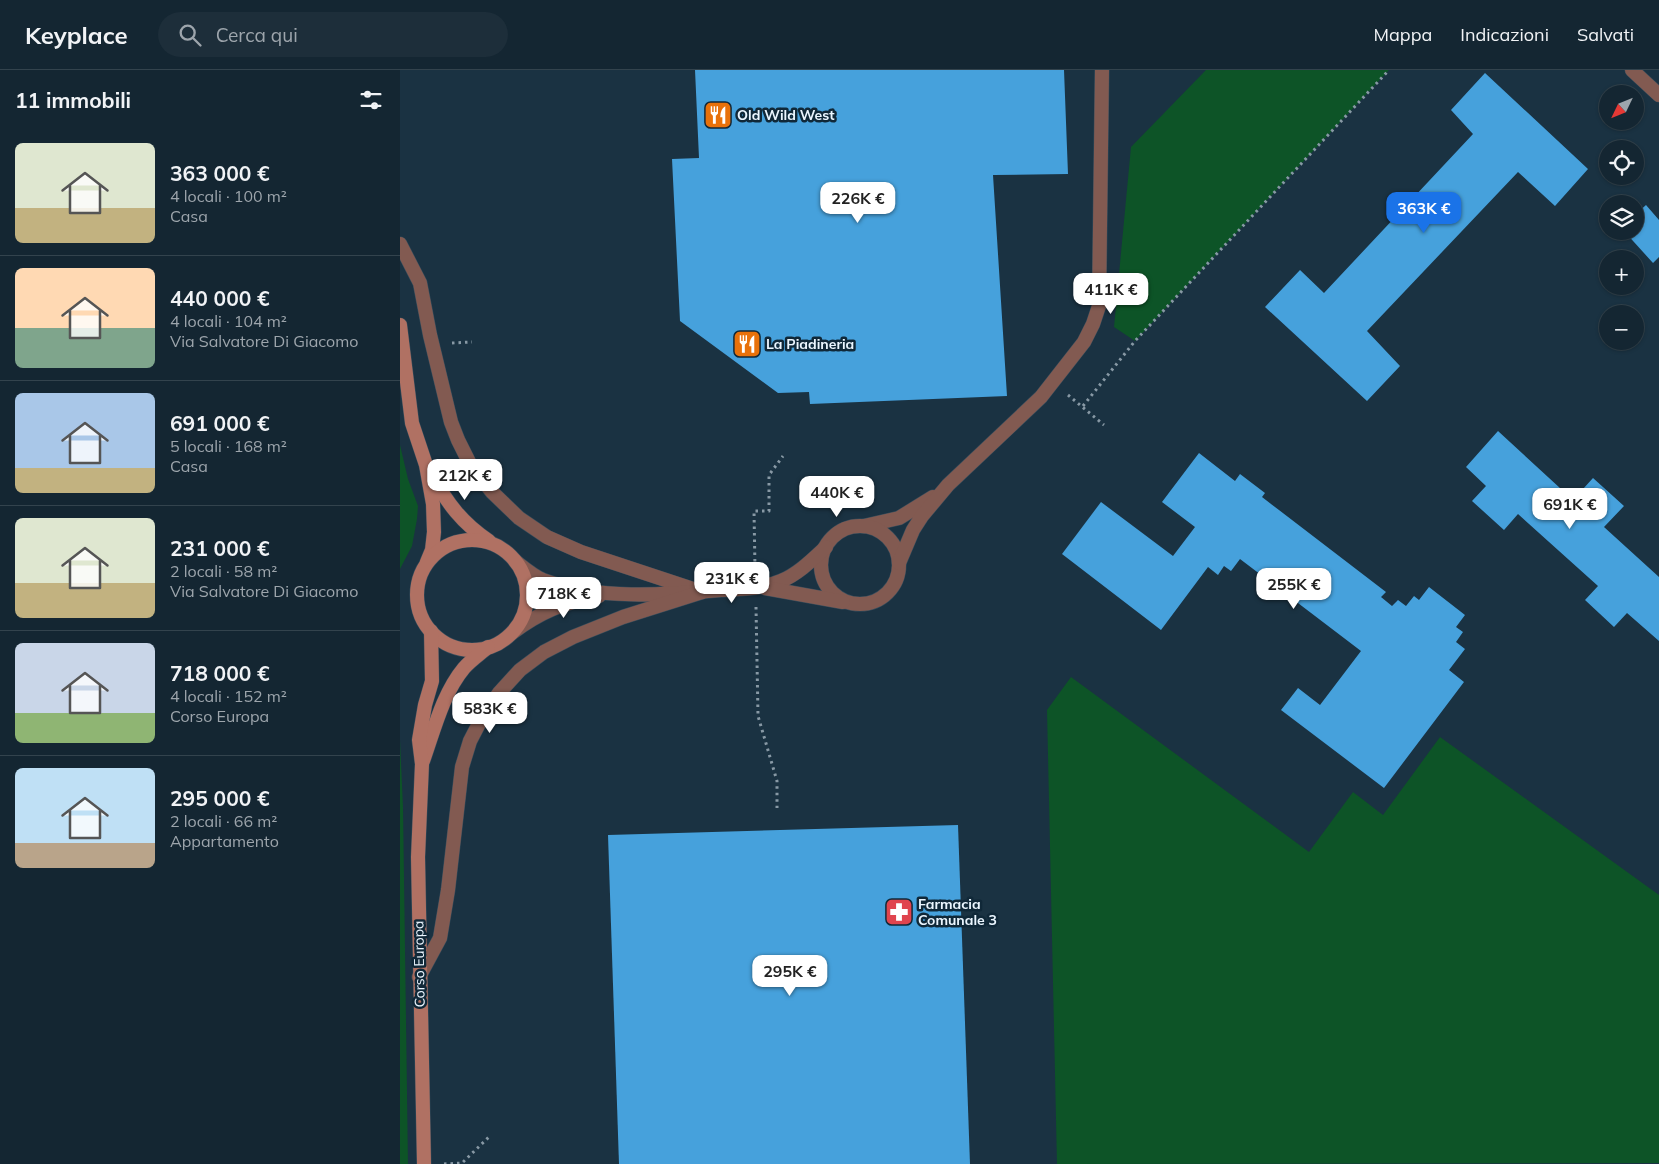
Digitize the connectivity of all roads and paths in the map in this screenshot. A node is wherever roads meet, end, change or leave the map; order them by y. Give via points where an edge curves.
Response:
1 (1102, 70) edge
2 (1389, 70) edge
3 (1632, 70) edge
4 (1659, 95) edge
5 (400, 244) edge
6 (400, 325) edge
7 (1068, 395) dead end
8 (1083, 406) junction
9 (1104, 426) dead end
10 (783, 456) dead end
11 (426, 465) junction
12 (944, 490) junction
13 (860, 527) junction
14 (496, 545) junction
15 (826, 547) junction
16 (515, 561) junction
17 (899, 563) junction
18 (427, 564) junction
19 (758, 587) junction
20 (702, 592) junction
21 (611, 594) junction
22 (855, 604) junction
23 (431, 631) junction
24 (512, 633) junction
25 (488, 647) junction
26 (422, 764) junction
27 (777, 808) dead end
28 (419, 978) junction
29 (490, 1136) dead end
30 (424, 1164) edge
31 (444, 1164) edge

1 - 12 street via 1099,306 1093,324 1084,342 1041,396
2 - 8 path via 1135,341
3 - 4 street
5 - 20 street via 420,283 451,422 470,464 492,492 547,537 581,552
6 - 11 main road via 412,423
7 - 8 path
8 - 9 path
10 - 19 path via 769,475 769,511 754,511
11 - 14 main road via 461,519
11 - 18 main road via 434,532
12 - 13 street via 900,518
12 - 17 street via 913,530
13 - 15 street via 845,530
13 - 17 street via 871,528 886,537 897,552
14 - 16 main road
14 - 18 main road via 481,540 450,544
15 - 19 street via 805,567 782,581
15 - 22 street via 822,559 826,583 833,593
16 - 21 street via 541,579
16 - 24 main road via 522,572 527,598 520,623
17 - 22 street via 894,585 887,594 872,602
18 - 23 main road via 417,591 421,612
19 - 20 street
19 - 22 street
19 - 27 path via 758,716 777,781
20 - 21 street
20 - 28 street via 573,637 544,652 520,670 499,693 484,714 465,758 440,938
21 - 24 street via 560,605
23 - 25 main road via 458,648 476,650
23 - 26 main road, Corso Europa via 432,681 419,740
24 - 25 main road
25 - 26 main road, Corso Europa via 458,676 439,715
26 - 28 main road, Corso Europa via 418,856
28 - 30 main road, Corso Europa
29 - 31 path via 462,1163

